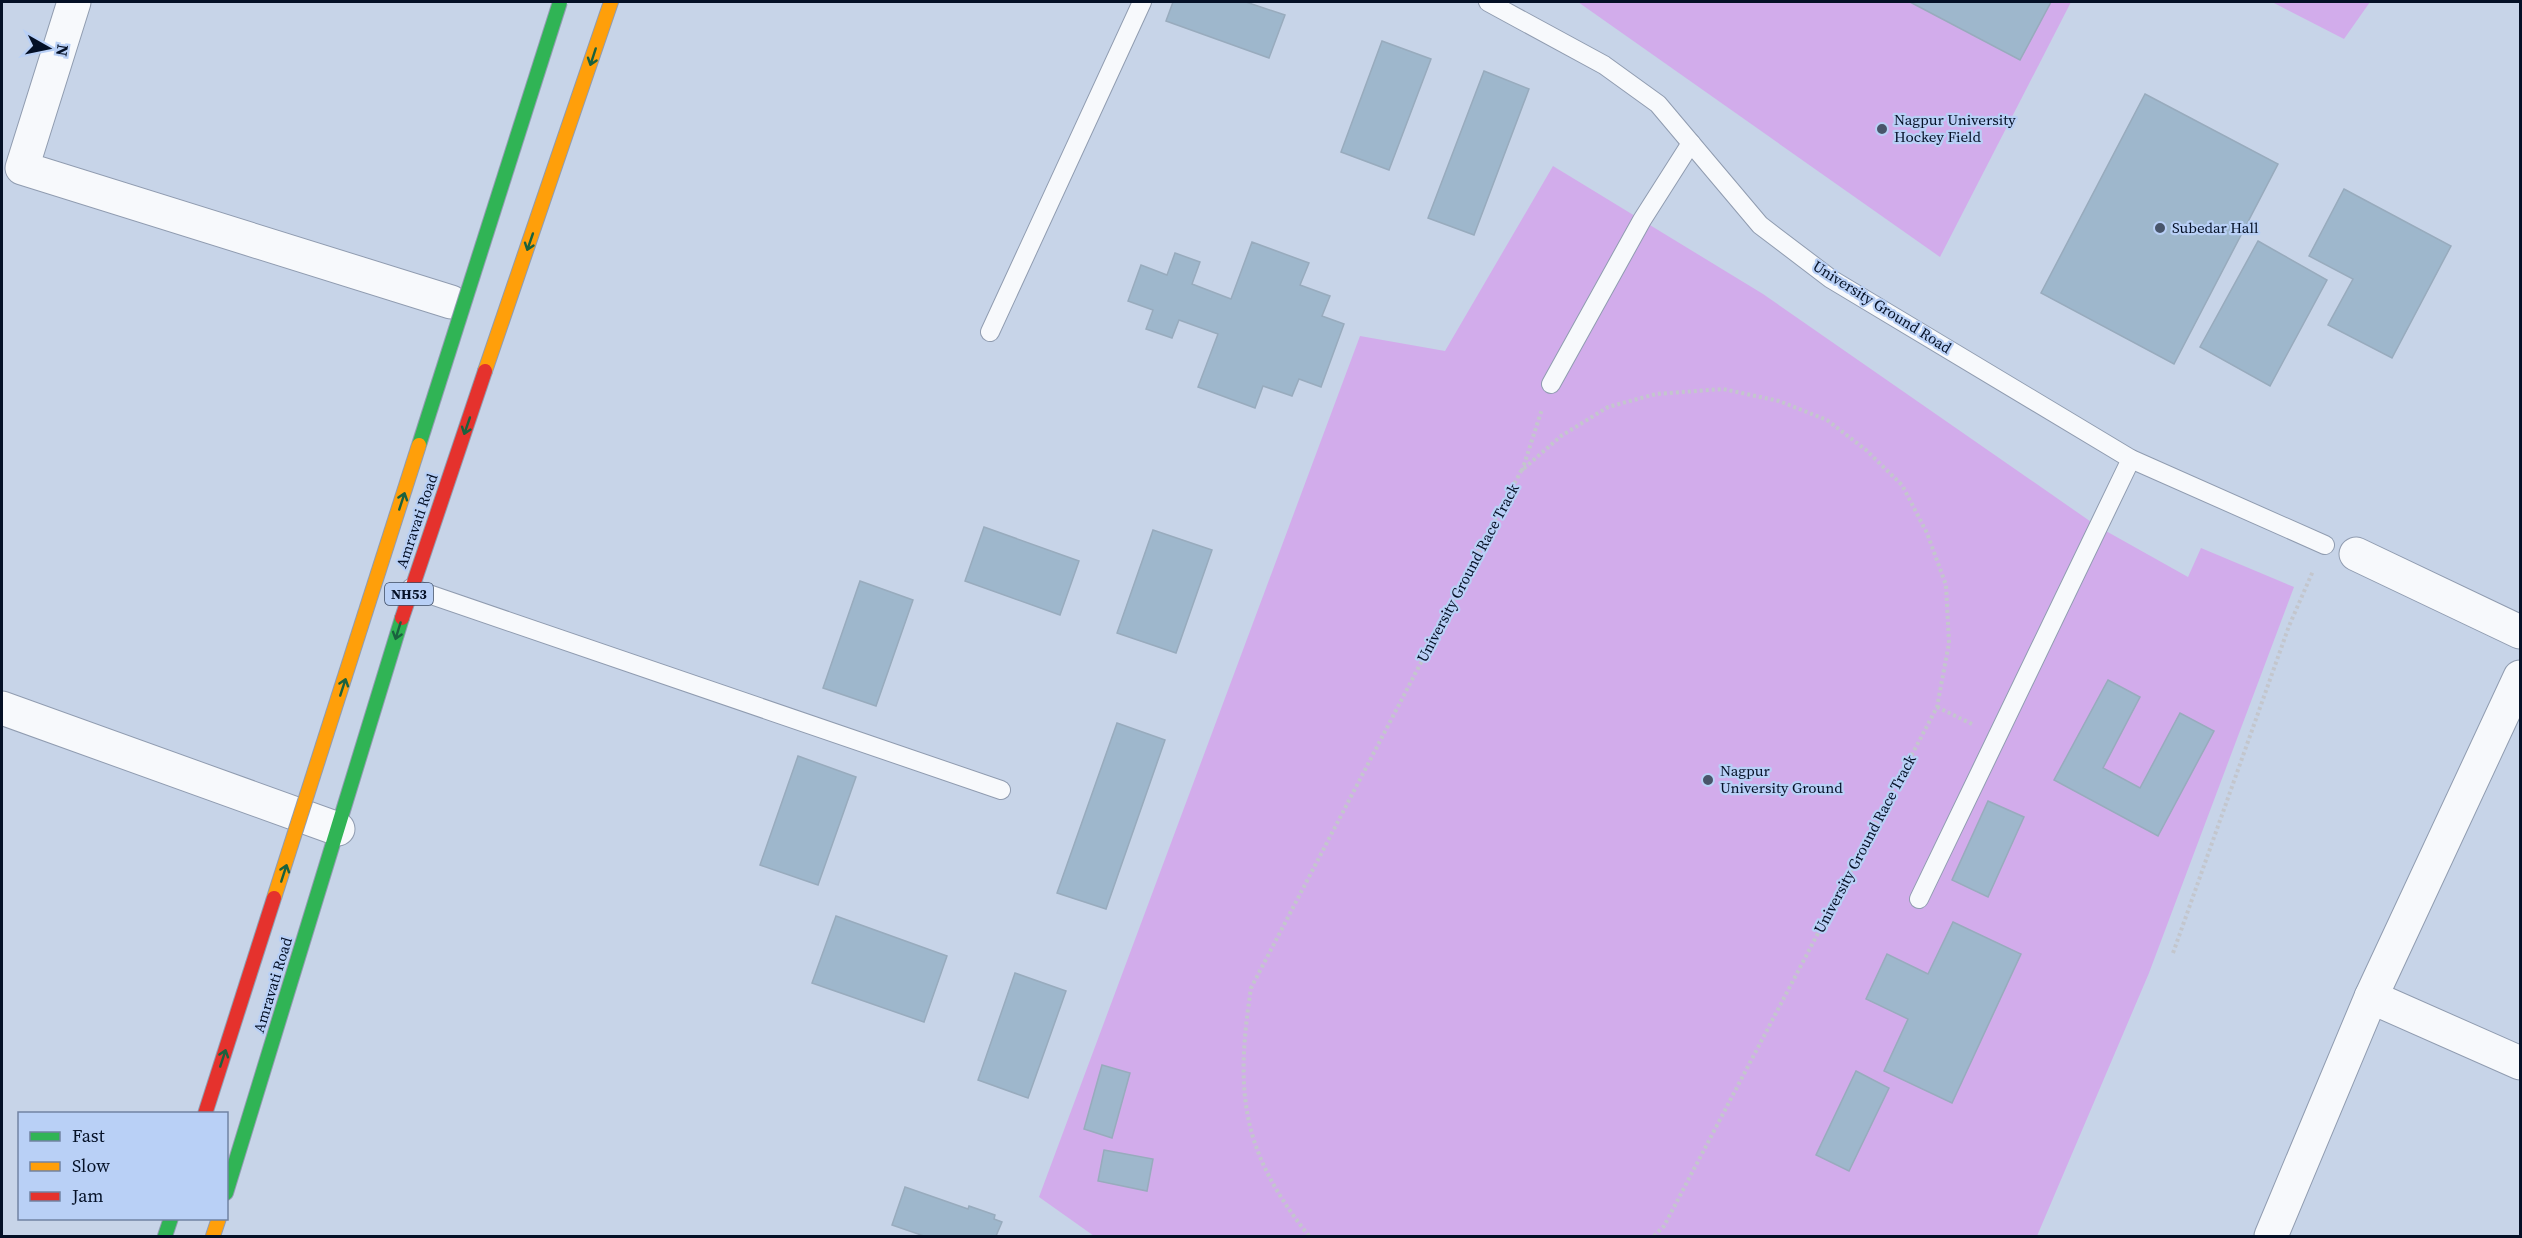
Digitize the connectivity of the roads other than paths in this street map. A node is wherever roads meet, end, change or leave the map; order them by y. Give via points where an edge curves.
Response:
1 (74, 2) edge
2 (560, 2) edge
3 (611, 2) edge
4 (1142, 2) edge
5 (1488, 2) edge
6 (527, 57) dead end
7 (1691, 143) junction
8 (451, 302) junction
9 (990, 332) dead end
10 (1551, 384) road end
11 (2131, 459) junction
12 (2325, 545) road end
13 (2356, 554) dead end
14 (411, 588) junction
15 (2520, 632) edge
16 (2520, 676) edge
17 (2, 708) edge
18 (1001, 790) dead end
19 (315, 821) junction
20 (1919, 898) dead end
21 (2371, 997) junction
22 (2520, 1063) edge
23 (192, 1112) edge
24 (205, 1112) edge
25 (228, 1185) edge
26 (157, 1220) edge
27 (170, 1220) edge
28 (218, 1220) edge
29 (152, 1236) edge
30 (165, 1236) edge
31 (213, 1236) edge
32 (2271, 1236) edge

1 - 8 street via 22,168
24 -> 2 highway, bridge
3 -> 14 highway, Amravati Road / NH53
4 - 9 lane
5 - 7 lane, University Ground Road via 1604,65 1658,104
6 - 8 highway, Amravati Road / NH53
7 - 10 lane via 1642,220
7 - 11 lane, University Ground Road via 1760,225 1831,279
8 - 19 highway, Amravati Road / NH53 via 357,607
11 - 12 lane, University Ground Road
11 - 20 lane
13 - 15 street
14 - 18 lane
14 -> 19 highway, Amravati Road / NH53
16 - 21 street
17 - 19 street
19 - 23 highway, Amravati Road / NH53
19 - 25 highway, Amravati Road / NH53
21 - 22 street
21 - 32 street
26 - 29 highway
27 - 30 highway
28 - 31 highway

